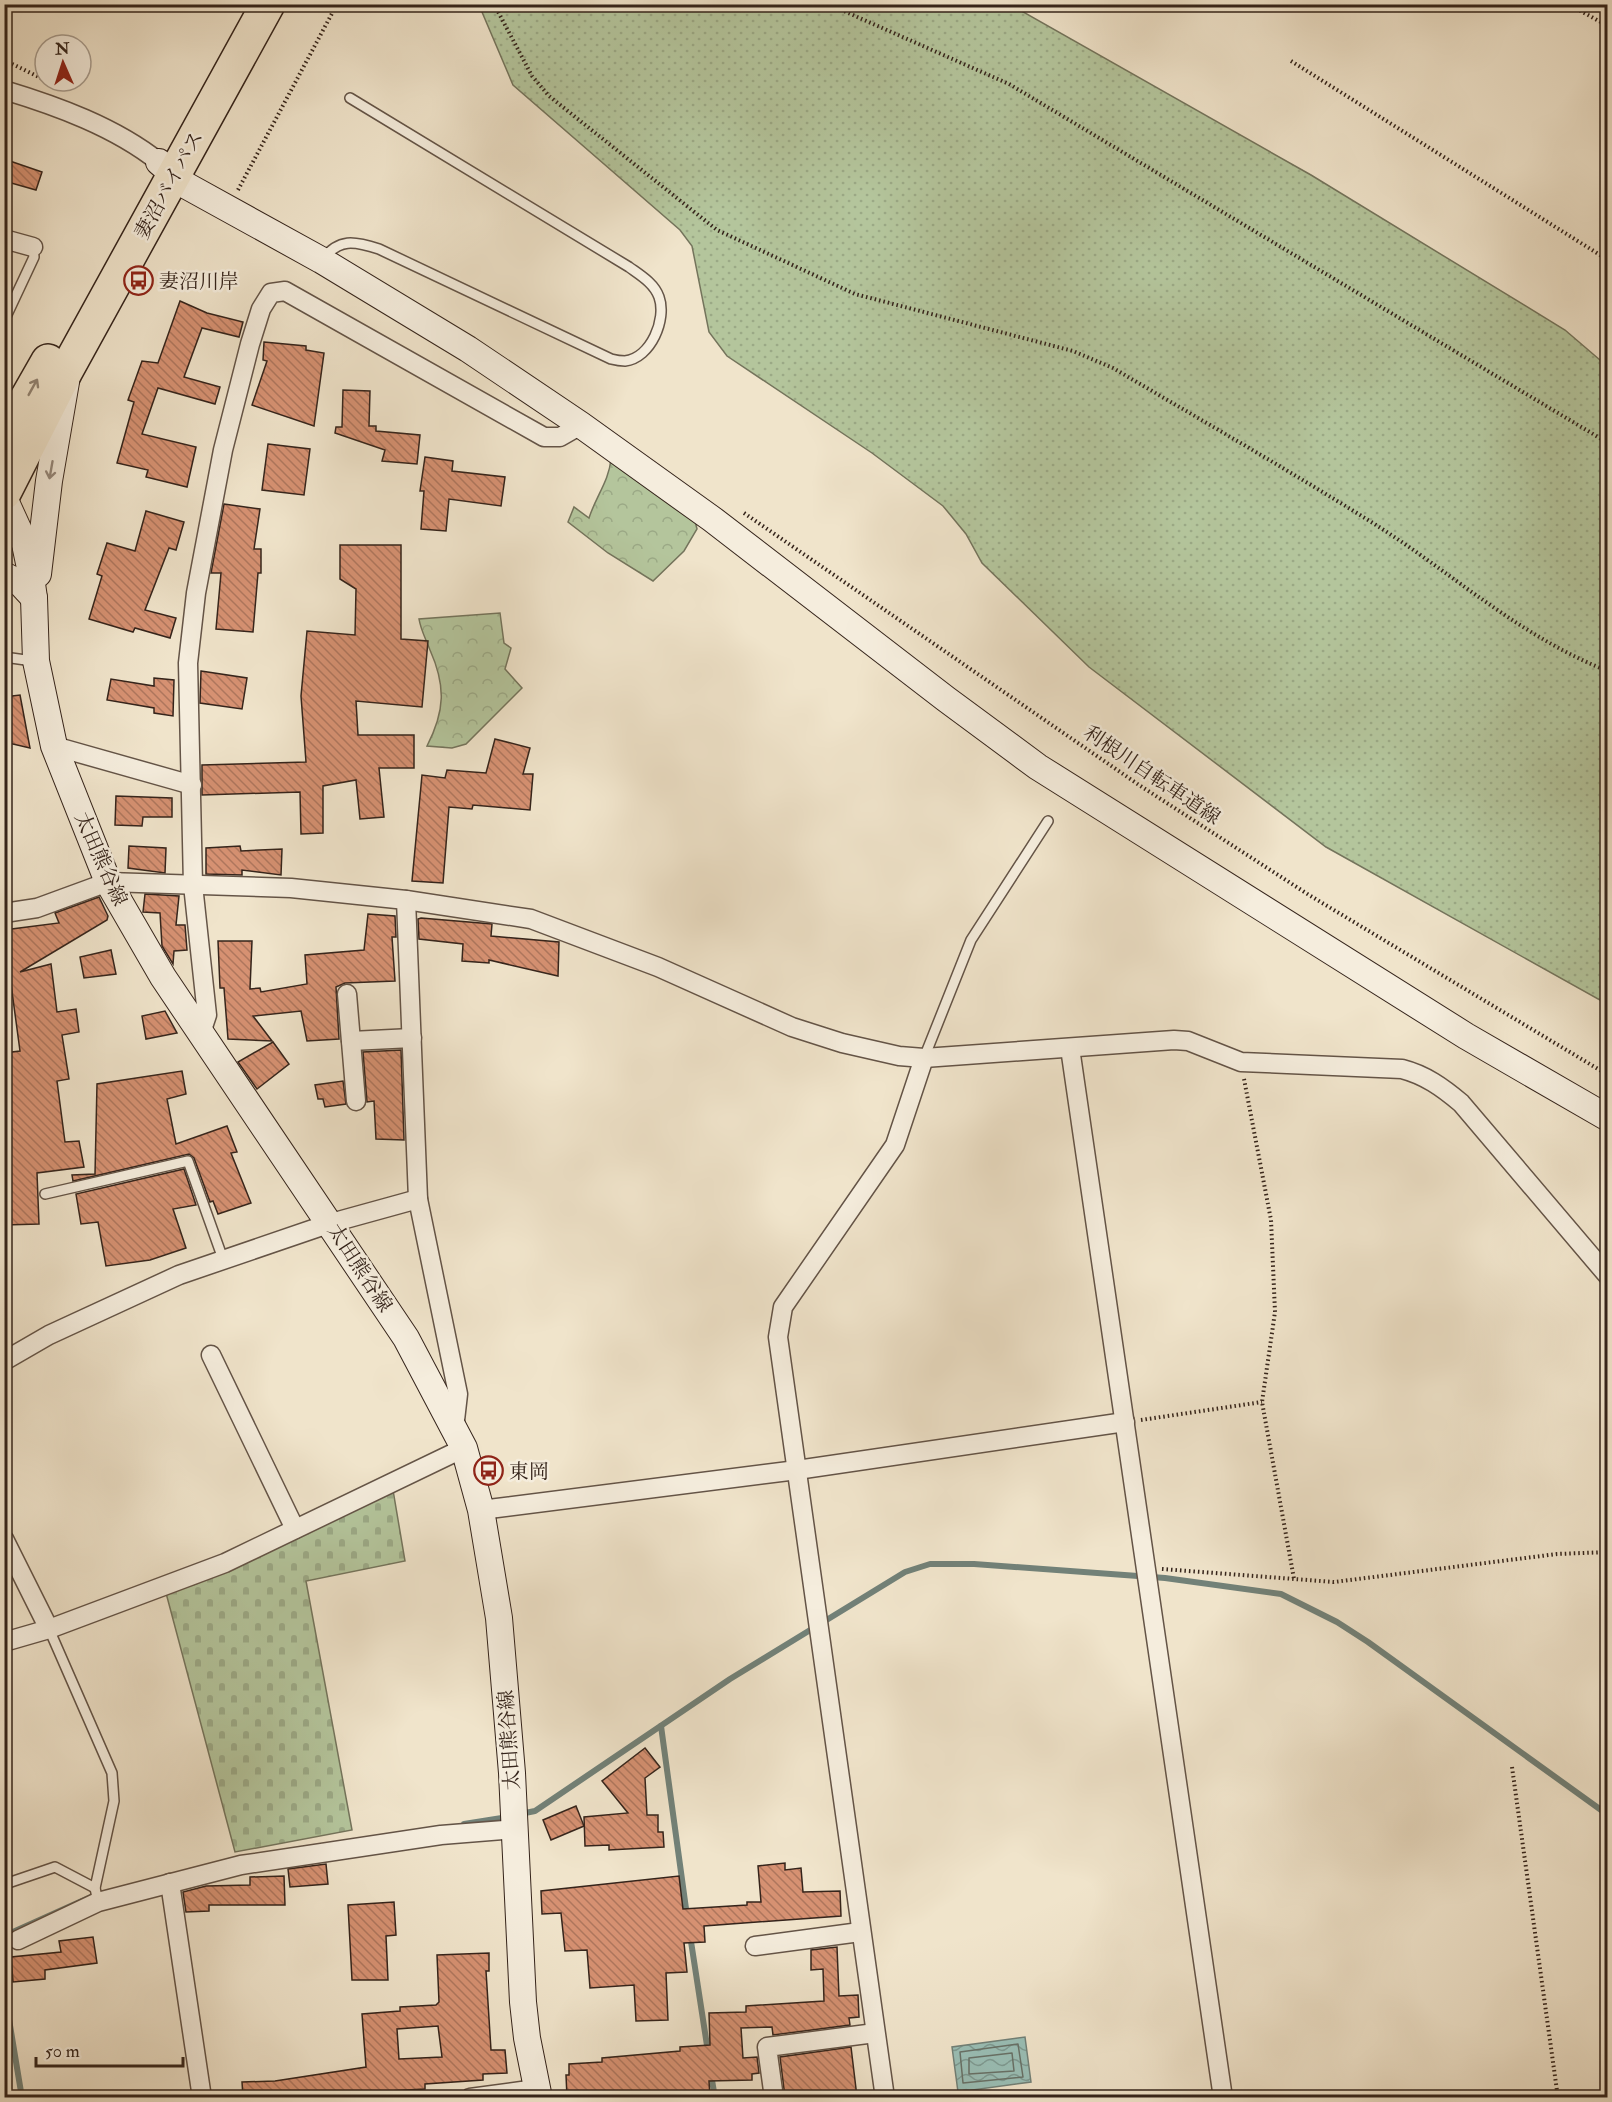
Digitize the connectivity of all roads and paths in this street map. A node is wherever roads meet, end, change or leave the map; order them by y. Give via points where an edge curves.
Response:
1 (244, 4) edge
2 (268, 4) edge
3 (337, 4) edge
4 (494, 4) edge
5 (828, 4) edge
6 (1568, 4) edge
7 (1608, 26) edge
8 (4, 60) edge
9 (1291, 61) dead end
10 (33, 74) edge
11 (4, 90) edge
12 (350, 98) dead end
13 (173, 159) junction
14 (239, 188) dead end
15 (4, 239) edge
16 (33, 247) joint
17 (321, 260) junction
18 (1608, 260) edge
19 (4, 321) edge
20 (66, 371) junction
21 (581, 425) junction
22 (4, 438) edge
23 (1608, 443) edge
24 (4, 493) edge
25 (4, 498) edge
26 (739, 510) dead end
27 (4, 575) edge
28 (34, 598) junction
29 (4, 657) edge
30 (36, 661) junction
31 (1608, 671) edge
32 (54, 746) junction
33 (192, 785) junction
34 (1048, 821) dead end
35 (108, 882) junction
36 (193, 885) junction
37 (406, 900) junction
38 (4, 913) edge
39 (347, 994) dead end
40 (201, 1033) junction
41 (412, 1038) junction
42 (351, 1041) junction
43 (1070, 1048) junction
44 (924, 1058) junction
45 (1241, 1062) junction
46 (1608, 1075) edge
47 (356, 1101) dead end
48 (1608, 1118) edge
49 (45, 1194) dead end
50 (418, 1199) junction
51 (331, 1223) junction
52 (222, 1259) junction
53 (1608, 1276) edge
54 (212, 1355) dead end
55 (4, 1361) edge
56 (1262, 1402) junction
57 (1125, 1422) junction
58 (459, 1438) junction
59 (796, 1470) junction
60 (481, 1510) junction
61 (295, 1529) junction
62 (4, 1539) edge
63 (1608, 1552) edge
64 (1146, 1568) junction
65 (1294, 1579) junction
66 (50, 1629) junction
67 (4, 1642) edge
68 (1512, 1767) dead end
69 (515, 1829) junction
70 (4, 1881) edge
71 (170, 1883) junction
72 (96, 1895) junction
73 (860, 1932) junction
74 (18, 1940) dead end
75 (755, 1946) dead end
76 (875, 2033) junction
77 (538, 2093) edge
78 (202, 2097) edge
79 (470, 2097) edge
80 (774, 2097) edge
81 (885, 2097) edge
82 (1223, 2097) edge
83 (1558, 2097) edge

1 - 13 highway, 妻沼バイパス
2 - 13 highway, 妻沼バイパス
3 - 14 path
4 - 31 path via 532,76 549,96 717,230 855,294 1073,351 1113,368 1378,526 1448,577 1562,650
5 - 23 path via 1009,84
6 - 7 path
8 - 10 path
9 - 18 path
11 - 13 street via 53,105
12 - 17 lane via 648,280 659,296 662,312 658,328 643,351 626,361 611,359 380,249 339,244
13 - 17 main road
13 - 20 highway, 妻沼バイパス
22 -> 13 highway, 妻沼バイパス
15 - 16 street
16 - 19 lane via 34,257
17 - 21 main road via 468,349
20 - 24 highway, 妻沼バイパス
20 -> 28 main road
21 - 33 street via 560,437 544,437 285,291 271,293 261,309 250,344 223,450 196,593 188,663
21 - 48 main road via 712,519 1038,766 1456,1030
25 - 28 main road, 太田熊谷線 via 24,544
26 - 46 path, 利根川自転車道線 via 1149,792 1309,896
27 - 28 main road via 21,584
28 - 30 main road, 太田熊谷線
29 - 30 lane
30 - 32 main road, 太田熊谷線
32 - 33 street
32 - 35 main road, 太田熊谷線
33 - 36 street
34 - 44 lane via 971,940
35 - 36 street
35 - 38 street via 37,908
35 - 40 main road, 太田熊谷線 via 133,929
36 - 37 street via 291,888
36 - 40 street via 207,1015
37 - 41 street
37 - 44 street via 531,919 658,967 792,1027 842,1043
39 - 42 street
40 - 51 main road, 太田熊谷線
41 - 42 street
41 - 50 street
42 - 47 street
43 - 44 street
43 - 45 street via 1188,1041
43 - 57 street
44 - 59 street via 895,1145 783,1307 778,1336
45 - 53 street via 1384,1066 1418,1073 1437,1083 1477,1119
45 - 56 path via 1271,1220 1275,1312
49 - 52 lane via 188,1161
50 - 51 street
50 - 58 street via 458,1394
51 - 52 street
51 - 58 main road, 太田熊谷線 via 406,1338
52 - 55 street via 49,1335
54 - 61 street
56 - 57 path
56 - 65 path
57 - 59 street
57 - 64 street
58 - 60 main road, 太田熊谷線
58 - 61 street
59 - 60 street
59 - 73 street
60 - 69 main road, 太田熊谷線 via 499,1618
61 - 66 street via 225,1563
62 - 66 street
63 - 65 path via 1557,1554 1334,1582
64 - 65 path
64 - 82 street
66 - 67 street
66 - 72 lane via 112,1773 114,1801
68 - 83 path
69 - 71 street via 297,1855
69 - 77 main road, 太田熊谷線 via 523,2002
70 - 72 lane via 55,1867
71 - 72 street
71 - 78 street
72 - 74 street
73 - 75 street
73 - 76 street
76 - 80 street via 767,2047
76 - 81 street
77 - 79 street

